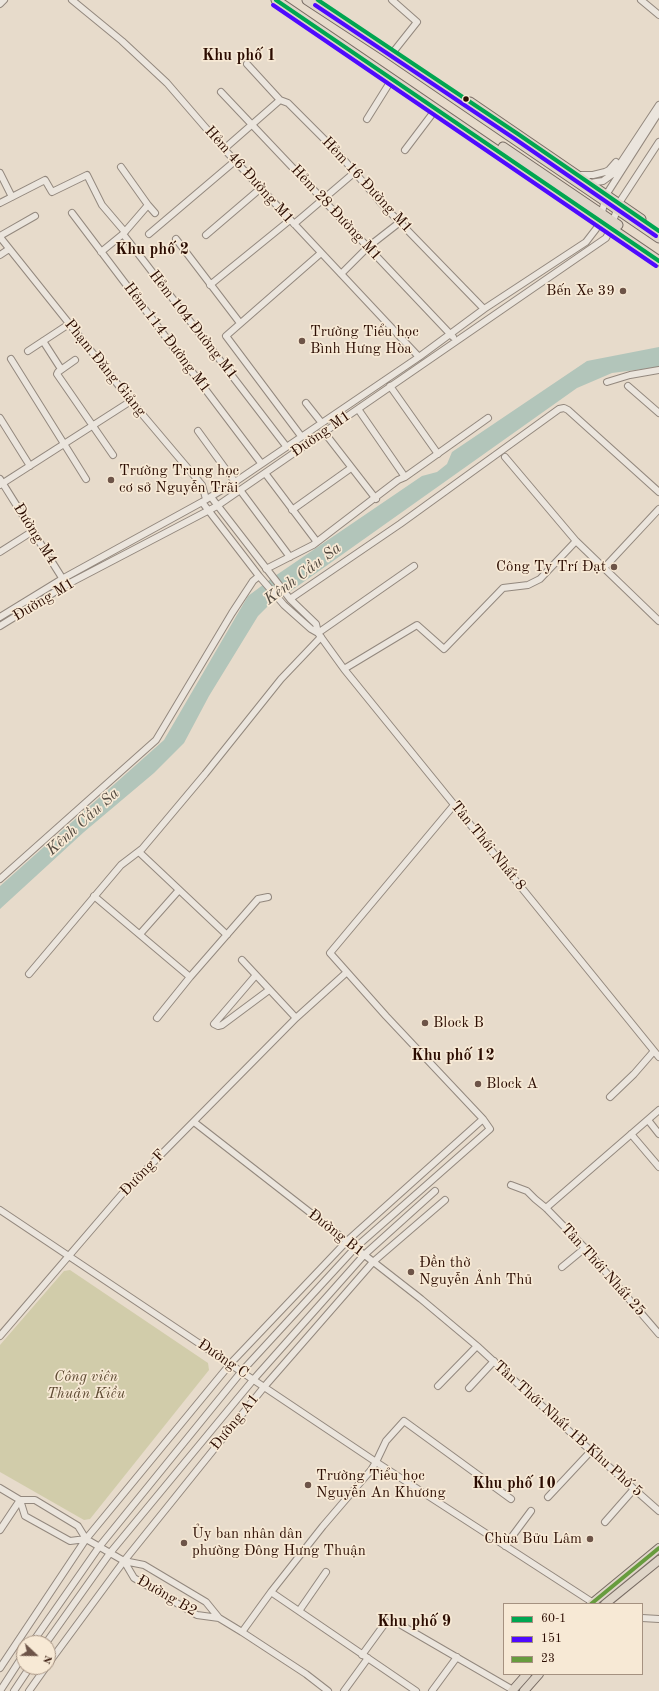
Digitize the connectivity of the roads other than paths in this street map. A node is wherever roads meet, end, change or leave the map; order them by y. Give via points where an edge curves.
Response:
1 (4, 0) edge
2 (72, 0) edge
3 (276, 0) edge
4 (287, 0) edge
5 (307, 0) edge
6 (318, 0) edge
7 (392, 0) edge
8 (641, 0) edge
9 (0, 4) edge
10 (659, 15) edge
11 (394, 51) junction
12 (247, 64) dead end
13 (392, 79) junction
14 (222, 92) dead end
15 (280, 100) junction
16 (659, 105) edge
17 (436, 109) junction
18 (659, 112) edge
19 (367, 119) dead end
20 (252, 125) junction
21 (640, 134) junction
22 (659, 142) edge
23 (224, 149) junction
24 (405, 150) dead end
25 (235, 161) junction
26 (121, 167) dead end
27 (355, 172) junction
28 (0, 173) edge
29 (578, 175) junction
30 (590, 183) junction
31 (261, 188) junction
32 (12, 197) junction
33 (606, 198) junction
34 (322, 199) junction
35 (0, 203) edge
36 (148, 205) junction
37 (618, 207) junction
38 (72, 213) dead end
39 (155, 213) dead end
40 (35, 216) dead end
41 (601, 218) junction
42 (292, 222) junction
43 (400, 222) junction
44 (612, 225) junction
45 (659, 231) edge
46 (124, 233) junction
47 (149, 234) dead end
48 (206, 235) dead end
49 (0, 236) edge
50 (659, 238) edge
51 (176, 239) dead end
52 (368, 247) junction
53 (9, 249) junction
54 (101, 252) junction
55 (321, 253) junction
56 (659, 253) edge
57 (0, 255) edge
58 (659, 260) edge
59 (341, 274) junction
60 (210, 285) junction
61 (484, 309) junction
62 (240, 323) junction
63 (69, 324) junction
64 (450, 334) junction
65 (457, 341) junction
66 (43, 342) junction
67 (28, 351) dead end
68 (419, 357) junction
69 (11, 359) dead end
70 (75, 360) dead end
71 (61, 369) junction
72 (659, 370) edge
73 (606, 382) dead end
74 (390, 386) junction
75 (628, 386) dead end
76 (131, 401) junction
77 (306, 403) dead end
78 (358, 409) junction
79 (659, 413) edge
80 (0, 418) edge
81 (488, 418) dead end
82 (321, 422) junction
83 (93, 426) junction
84 (198, 431) dead end
85 (324, 432) junction
86 (301, 436) junction
87 (65, 444) junction
88 (286, 446) junction
89 (438, 454) junction
90 (113, 455) dead end
91 (505, 457) dead end
92 (261, 464) junction
93 (30, 466) junction
94 (351, 468) junction
95 (265, 473) junction
96 (405, 477) junction
97 (86, 479) dead end
98 (235, 482) junction
99 (1, 483) edge
100 (240, 490) junction
101 (659, 492) edge
102 (206, 499) junction
103 (376, 499) junction
104 (217, 506) junction
105 (659, 509) edge
106 (292, 510) junction
107 (208, 511) junction
108 (32, 532) junction
109 (576, 541) junction
110 (317, 542) junction
111 (0, 552) edge
112 (290, 557) junction
113 (414, 566) dead end
114 (604, 568) junction
115 (266, 569) junction
116 (259, 576) junction
117 (62, 579) junction
118 (66, 585) junction
119 (290, 599) junction
120 (284, 605) joint
121 (0, 618) edge
122 (659, 621) edge
123 (0, 626) edge
124 (320, 635) junction
125 (344, 669) junction
126 (454, 805) junction
127 (139, 852) junction
128 (0, 879) edge
129 (179, 890) junction
130 (94, 896) junction
131 (268, 897) dead end
132 (140, 934) junction
133 (227, 935) junction
134 (242, 960) dead end
135 (347, 972) junction
136 (29, 974) dead end
137 (256, 976) junction
138 (190, 977) junction
139 (269, 990) junction
140 (157, 1018) dead end
141 (296, 1018) junction
142 (654, 1051) junction
143 (659, 1057) edge
144 (610, 1097) dead end
145 (659, 1110) edge
146 (483, 1119) junction
147 (648, 1120) junction
148 (194, 1122) junction
149 (631, 1134) junction
150 (659, 1134) edge
151 (659, 1167) edge
152 (512, 1185) dead end
153 (435, 1191) dead end
154 (445, 1200) dead end
155 (546, 1208) junction
156 (0, 1210) edge
157 (346, 1241) junction
158 (355, 1248) junction
159 (585, 1248) junction
160 (364, 1255) junction
161 (69, 1256) junction
162 (373, 1262) junction
163 (562, 1267) dead end
164 (659, 1334) edge
165 (0, 1336) edge
166 (477, 1346) junction
167 (494, 1361) junction
168 (231, 1363) junction
169 (242, 1371) junction
170 (253, 1380) junction
171 (438, 1386) dead end
172 (264, 1387) junction
173 (469, 1388) dead end
174 (591, 1451) junction
175 (376, 1462) junction
176 (0, 1488) edge
177 (634, 1490) junction
178 (548, 1497) dead end
179 (511, 1499) dead end
180 (20, 1500) junction
181 (531, 1511) dead end
182 (659, 1512) edge
183 (605, 1522) dead end
184 (0, 1530) edge
185 (86, 1539) junction
186 (504, 1546) junction
187 (99, 1547) junction
188 (659, 1548) edge
189 (110, 1553) junction
190 (659, 1560) edge
191 (124, 1561) junction
192 (326, 1572) dead end
193 (271, 1592) junction
194 (593, 1603) edge
195 (606, 1603) edge
196 (299, 1611) junction
197 (219, 1618) junction
198 (643, 1618) edge
199 (659, 1619) edge
200 (386, 1622) dead end
201 (401, 1625) dead end
202 (242, 1632) junction
203 (38, 1635) edge
204 (52, 1635) edge
205 (56, 1653) edge
206 (362, 1655) junction
207 (368, 1658) junction
208 (457, 1658) junction
209 (16, 1666) edge
210 (0, 1668) edge
211 (25, 1675) edge
212 (40, 1675) edge
213 (526, 1675) edge
214 (538, 1675) edge
215 (512, 1690) edge
216 (0, 1691) edge
217 (14, 1691) edge
218 (29, 1691) edge
219 (328, 1691) edge
220 (344, 1691) edge
221 (416, 1691) edge
222 (432, 1691) edge
223 (524, 1691) edge

1 - 9 street
2 - 23 street, Hẻm 46 Đường M1 via 122,41 167,83
3 - 13 highway
4 - 41 highway
5 - 33 highway
6 - 11 highway
7 - 11 street via 417,22
8 - 10 street
11 - 29 highway
12 - 15 street, Hẻm 16 Đường M1
13 - 17 highway
13 - 19 street
14 - 20 street, Hẻm 28 Đường M1
15 - 20 street
15 - 27 street, Hẻm 16 Đường M1 via 288,103
16 - 21 street
17 - 24 street
17 - 41 highway
18 - 33 street, Đường M1
20 - 23 street
20 - 34 street, Hẻm 28 Đường M1
21 - 29 street via 635,136 610,170 599,174
21 - 30 street via 610,177
22 - 37 street, Đường M1
23 - 25 street, Hẻm 46 Đường M1
25 - 31 street, Hẻm 46 Đường M1
25 - 47 street
26 - 36 street
27 - 34 street
27 - 43 street, Hẻm 16 Đường M1
28 - 32 street
29 - 30 highway
30 - 33 highway
31 - 42 street, Hẻm 46 Đường M1
31 - 48 street
32 - 35 street
32 - 46 street, Hẻm 104 Đường M1 via 45,180 52,192 87,175 102,205
33 - 37 highway
33 - 41 street, Đường M1
34 - 42 street
34 - 52 street, Hẻm 28 Đường M1
36 - 39 street
36 - 46 street
37 - 44 street, Đường M1
37 - 45 highway
37 - 50 highway
38 - 54 street, Hẻm 114 Đường M1
40 - 49 street
41 - 44 highway
41 - 61 street, Đường M1 via 586,242
42 - 55 street, Hẻm 46 Đường M1
42 - 60 street
43 - 52 street
43 - 61 street, Hẻm 16 Đường M1
44 - 56 highway
44 - 58 highway
44 - 65 street, Đường M1 via 606,238
46 - 54 street
46 - 88 street, Hẻm 104 Đường M1
49 - 53 street, Phạm Đăng Giảng
51 - 60 street
52 - 59 street
52 - 64 street, Hẻm 28 Đường M1
53 - 57 street
53 - 63 street, Phạm Đăng Giảng
54 - 92 street, Hẻm 114 Đường M1
55 - 59 street, Hẻm 46 Đường M1
55 - 62 street
59 - 68 street, Hẻm 46 Đường M1
60 - 62 street
61 - 64 street, Đường M1
62 - 86 street via 226,336
63 - 66 street
63 - 76 street, Phạm Đăng Giảng
64 - 65 street, Hẻm 28 Đường M1
64 - 68 street, Đường M1
65 - 74 street, Đường M1
66 - 67 street
66 - 71 street
68 - 82 street, Đường M1
69 - 87 street
70 - 71 street
71 - 83 street via 57,374
72 - 73 street
74 - 78 street, Đường M1
74 - 89 street
75 - 79 street
76 - 83 street
76 - 102 street, Phạm Đăng Giảng via 202,485
77 - 82 street
78 - 85 street, Đường M1
78 - 96 street
80 - 93 street
81 - 89 street
82 - 86 street, Đường M1
83 - 87 street
83 - 90 street
84 - 98 street
85 - 94 street
85 - 95 street, Đường M1
86 - 88 street, Đường M1
87 - 93 street
87 - 97 street
88 - 92 street, Đường M1
89 - 96 street
91 - 109 street
92 - 98 street, Đường M1
93 - 99 street
94 - 103 street
94 - 106 street
95 - 100 street, Đường M1
95 - 106 street
96 - 103 street
98 - 102 street, Đường M1
99 - 108 street, Đường M4
100 - 104 street, Đường M1
100 - 112 street
101 - 119 street via 568,410 560,409
102 - 104 street, Phạm Đăng Giảng
102 - 107 street, Phạm Đăng Giảng
102 - 117 street, Đường M1
103 - 110 street
104 - 107 street, Đường M1
104 - 115 street, Phạm Đăng Giảng
105 - 114 street
106 - 110 street
107 - 116 street, Phạm Đăng Giảng
107 - 118 street, Đường M1
108 - 111 street
108 - 117 street, Đường M4
109 - 114 street
109 - 125 street via 540,579 528,585 503,588 444,649 417,625
110 - 112 street
112 - 115 street
113 - 124 street
114 - 122 street
115 - 119 street, Phạm Đăng Giảng
116 - 120 street, Phạm Đăng Giảng
116 - 128 street via 232,613 156,740
117 - 118 street, Đường M4
117 - 121 street, Đường M1
118 - 123 street, Đường M1
119 - 124 street, Tân Thới Nhất 8 via 316,624
120 - 124 street, Tân Thới Nhất 8
124 - 125 street, Tân Thới Nhất 8
124 - 127 street
125 - 126 street, Tân Thới Nhất 8
126 - 135 street via 330,953
126 - 142 street, Tân Thới Nhất 8
127 - 129 street
127 - 130 street via 121,865
129 - 132 street
129 - 133 street
130 - 132 street
130 - 136 street
131 - 133 street via 258,899
132 - 138 street
133 - 138 street
134 - 137 street
135 - 141 street, Đường F
135 - 146 street
137 - 139 street
137 - 139 street via 214,1024 222,1025
138 - 140 street
139 - 141 street
141 - 148 street, Đường F
142 - 143 street, Tân Thới Nhất 8
142 - 144 street
145 - 147 street
146 - 157 street
146 - 158 street, Đường A1 via 490,1129
147 - 149 street
147 - 150 street
148 - 157 street, Đường B1
148 - 161 street, Đường F via 122,1194
149 - 151 street
149 - 155 street
152 - 155 street, Tân Thới Nhất 25 via 527,1191
153 - 160 street, Đường A1
154 - 162 street, Đường A1
155 - 159 street, Tân Thới Nhất 25
156 - 161 street, Đường C
157 - 158 street, Đường B1
157 - 168 street
158 - 160 street, Đường B1
158 - 169 street, Đường A1
159 - 163 street
159 - 164 street, Tân Thới Nhất 25
160 - 162 street, Đường B1
160 - 170 street, Đường A1
161 - 165 street, Đường F
161 - 168 street, Đường C
162 - 166 street, Đường B1
162 - 172 street, Đường A1
166 - 167 street, Tân Thới Nhất 1B Khu Phố 5
166 - 171 street
167 - 173 street
167 - 174 street, Tân Thới Nhất 1B Khu Phố 5
168 - 169 street, Đường C
168 - 185 street
169 - 170 street, Đường C
169 - 187 street, Đường A1
170 - 172 street, Đường C
170 - 189 street, Đường A1
172 - 175 street, Đường C
172 - 191 street, Đường A1
174 - 177 street, Tân Thới Nhất 1B Khu Phố 5
174 - 178 street
175 - 179 street via 386,1441 404,1421
175 - 186 street, Đường C
175 - 193 street
176 - 180 street, Đường B2
177 - 182 street, Tân Thới Nhất 1B Khu Phố 5
177 - 183 street
180 - 184 street
180 - 185 street, Đường B2 via 35,1500 78,1526
180 - 185 street, Đường B2 via 25,1516 70,1540
181 - 186 street
185 - 187 street, Đường B2
185 - 210 street
186 - 194 street, Đường C
187 - 189 street, Đường B2
187 - 203 street, Đường A1
188 - 194 main road
189 - 191 street, Đường B2
189 - 204 street, Đường A1
190 - 195 main road
191 - 197 street, Đường B2 via 144,1565 206,1602
191 - 197 street, Đường B2 via 134,1578 197,1615
191 - 205 street, Đường A1
192 - 196 street
193 - 196 street
193 - 202 street
196 - 206 street
197 - 202 street, Đường B2
198 - 199 street
200 - 206 street
201 - 208 street
202 - 219 street, Đường B2
206 - 207 street
207 - 220 street
207 - 221 street
208 - 215 street
208 - 222 street
209 - 216 street
211 - 217 street
212 - 218 street
213 - 215 main road
214 - 223 main road

